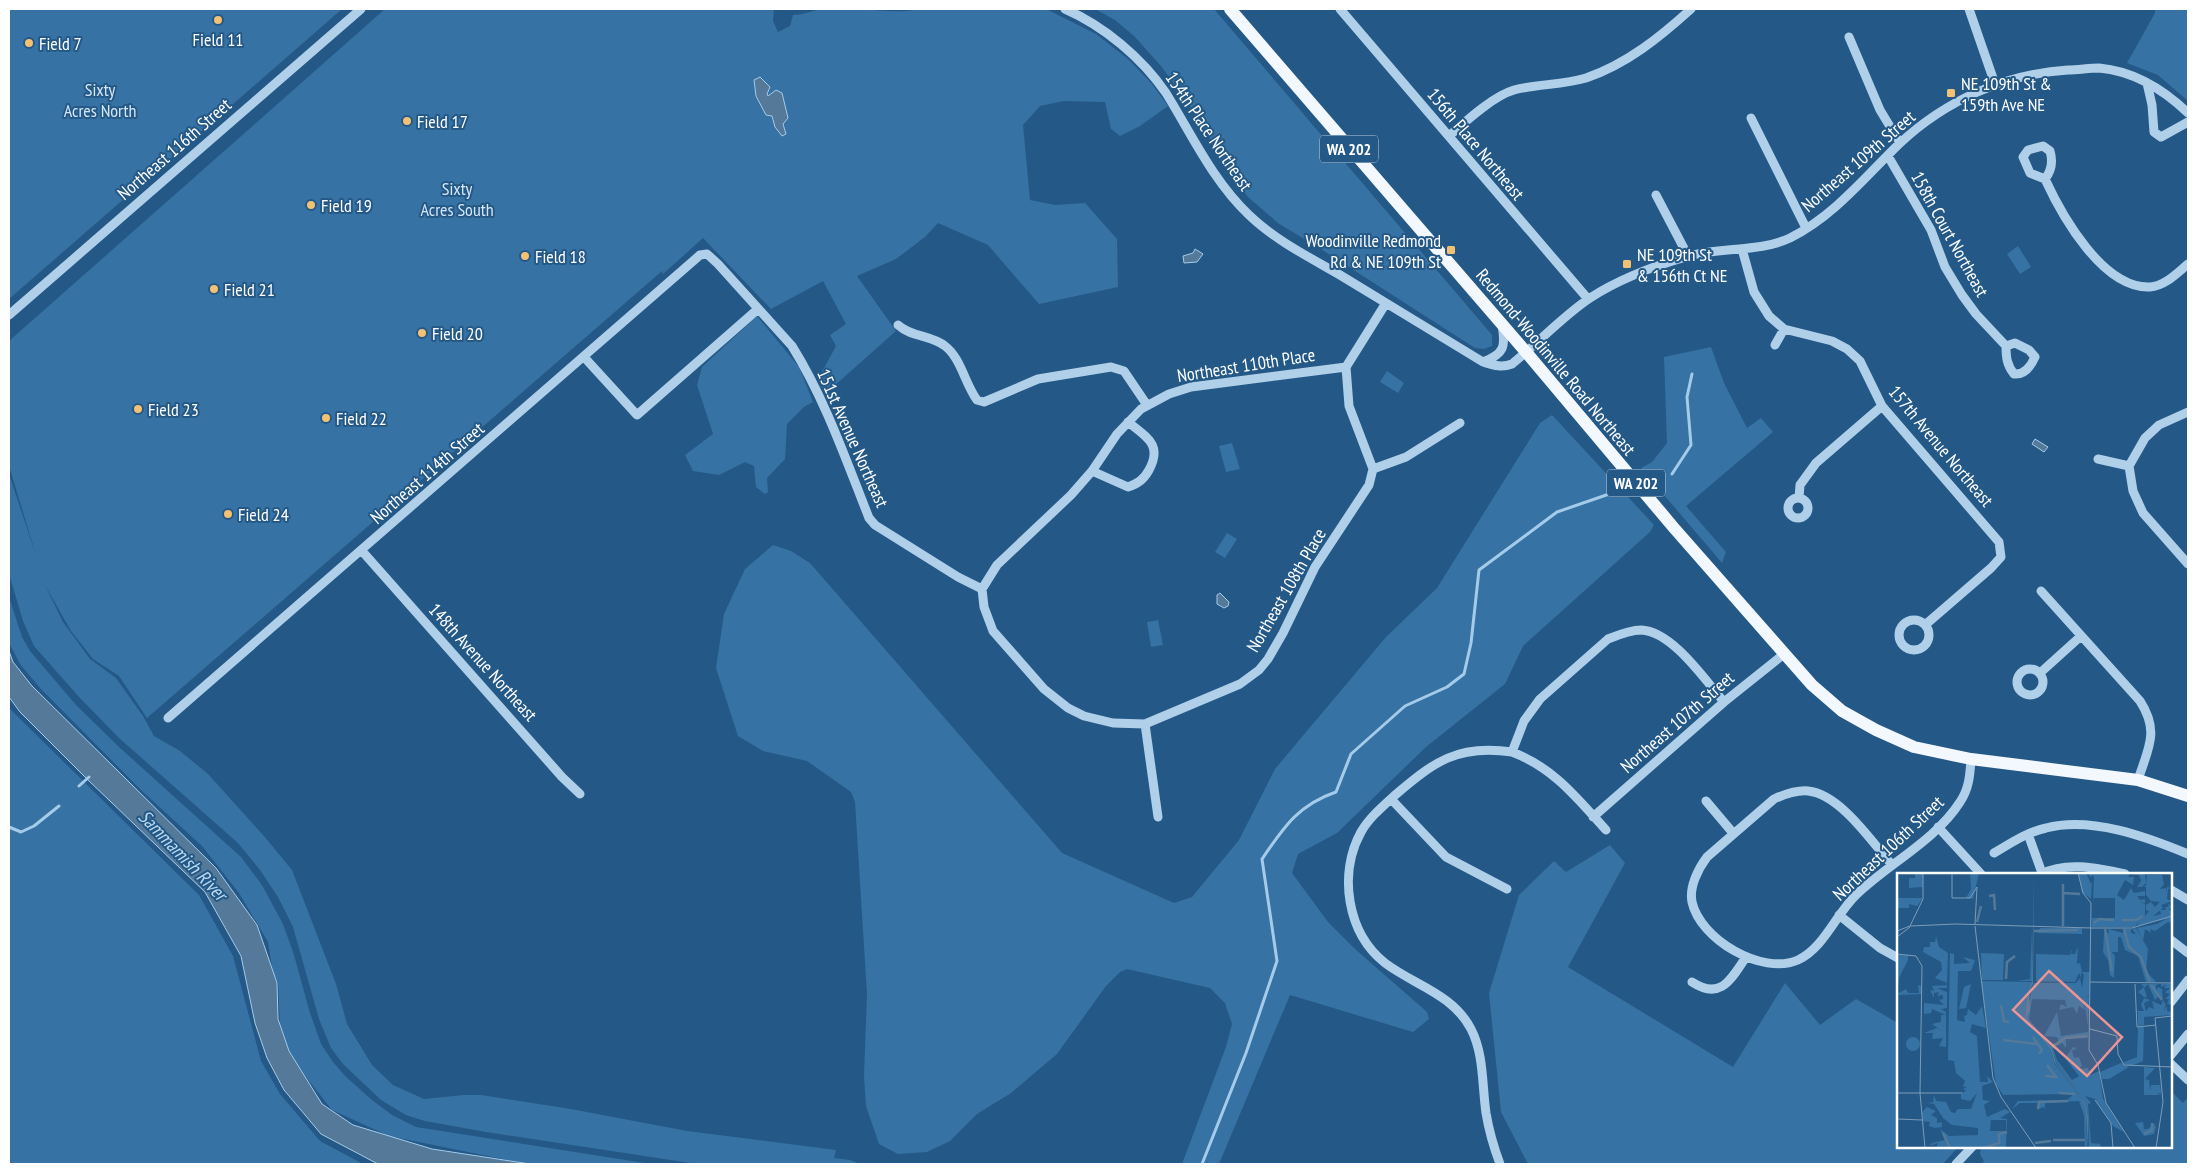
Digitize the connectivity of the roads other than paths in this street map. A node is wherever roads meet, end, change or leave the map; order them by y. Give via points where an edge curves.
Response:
1 (361, 9) edge
2 (1066, 9) edge
3 (1230, 9) edge
4 (1340, 9) edge
5 (1691, 9) edge
6 (1969, 9) edge
7 (1849, 37) dead end
8 (2147, 83) junction
9 (1995, 84) junction
10 (2188, 113) edge
11 (1751, 118) dead end
12 (2188, 122) edge
13 (1448, 136) junction
14 (1900, 143) junction
15 (1888, 156) junction
16 (2045, 179) dead end
17 (1656, 195) dead end
18 (1806, 228) junction
19 (1742, 249) junction
20 (707, 254) joint
21 (1688, 256) junction
22 (2188, 264) edge
23 (1588, 299) junction
24 (1386, 303) junction
25 (758, 309) junction
26 (9, 315) edge
27 (898, 325) dead end
28 (1502, 325) junction
29 (1784, 329) junction
30 (1775, 346) dead end
31 (2006, 346) dead end
32 (1526, 352) junction
33 (584, 357) junction
34 (1483, 362) junction
35 (1346, 366) junction
36 (1148, 405) junction
37 (1882, 406) junction
38 (2188, 412) edge
39 (1128, 422) junction
40 (1460, 423) dead end
41 (2098, 459) dead end
42 (2129, 466) junction
43 (1374, 469) junction
44 (1092, 470) junction
45 (1799, 498) dead end
46 (362, 551) junction
47 (2188, 564) edge
48 (982, 589) junction
49 (2041, 592) dead end
50 (1925, 625) dead end
51 (2081, 636) junction
52 (1784, 654) junction
53 (2040, 673) dead end
54 (1724, 702) junction
55 (168, 718) dead end
56 (1145, 724) junction
57 (1512, 752) junction
58 (1971, 759) junction
59 (2138, 780) junction
60 (580, 794) dead end
61 (2188, 796) edge
62 (1391, 799) junction
63 (1706, 801) dead end
64 (1158, 817) dead end
65 (1594, 817) junction
66 (1938, 827) junction
67 (1606, 830) dead end
68 (1733, 833) junction
69 (2028, 834) junction
70 (1994, 853) dead end
71 (2188, 854) edge
72 (1892, 865) junction
73 (1980, 873) edge
74 (2041, 873) edge
75 (2043, 873) edge
76 (2116, 873) edge
77 (1507, 889) dead end
78 (2172, 891) edge
79 (2188, 900) edge
80 (1839, 915) junction
81 (2172, 941) edge
82 (2188, 953) edge
83 (1746, 957) junction
84 (1897, 957) edge
85 (2188, 980) edge
86 (1692, 982) dead end
87 (2172, 1001) edge
88 (2188, 1034) edge
89 (2172, 1054) edge
90 (2172, 1065) edge
91 (2188, 1080) edge
92 (1971, 1148) edge
93 (1500, 1164) edge
94 (1956, 1164) edge

1 - 26 street, Northeast 116th Street
2 - 24 street, 154th Place Northeast via 1086,18 1107,34 1149,73 1222,185 1249,215 1282,240
3 - 28 main road, Redmond-Woodinville Road Northeast / WA 202
4 - 13 street, 156th Place Northeast
5 - 13 street via 1653,42 1620,62 1586,78 1513,90
6 - 9 street
7 - 14 street via 1880,110
8 - 9 street, Northeast 109th Street via 2136,77 2098,68 2053,71
8 - 10 street, Northeast 109th Street
8 - 12 street via 2157,136 2161,137
9 - 14 street, Northeast 109th Street via 1938,114
11 - 18 street
13 - 23 street, 156th Place Northeast
14 - 15 street, Northeast 109th Street
15 - 18 street, Northeast 109th Street via 1832,210
15 - 31 street, 158th Court Northeast via 1926,221 1945,267 1962,295
16 - 22 street via 2068,222 2111,273 2136,286 2151,287 2169,280
17 - 21 street
18 - 19 street, Northeast 109th Street via 1776,243
19 - 21 street, Northeast 109th Street
19 - 29 street via 1754,292 1769,316
20 - 25 street, 151st Avenue Northeast
20 - 33 street, Northeast 114th Street via 694,259
21 - 23 street, Northeast 109th Street via 1613,285
23 - 32 street, Northeast 109th Street
24 - 34 street, 154th Place Northeast
24 - 35 street
25 - 33 street via 637,415
25 - 48 street, 151st Avenue Northeast via 792,346 801,361 838,438 869,518 875,525
27 - 36 street via 946,346 977,400 984,402 1038,379 1111,366 1124,371
28 - 32 main road, Redmond-Woodinville Road Northeast / WA 202
28 - 34 street via 1502,351
29 - 30 street
29 - 37 street, 157th Avenue Northeast via 1832,341 1848,349 1860,360
32 - 34 street, 154th Place Northeast via 1505,366
32 - 52 main road, Redmond-Woodinville Road Northeast / WA 202
33 - 46 street, Northeast 114th Street
35 - 36 street, Northeast 110th Place via 1191,387
35 - 43 street via 1349,406
36 - 39 street, Northeast 110th Place
37 - 45 street via 1816,463 1800,485
37 - 50 street, 157th Avenue Northeast via 2001,546 2001,557 1991,568
38 - 42 street via 2158,425 2145,438
39 - 44 street, Northeast 110th Place
39 - 44 street via 1151,441 1154,449 1156,457 1145,477 1128,487
40 - 43 street via 1406,457
41 - 42 street
42 - 47 street via 2133,492 2142,513
43 - 56 street, Northeast 108th Place via 1369,485 1315,567 1283,633 1259,670 1240,684
44 - 48 street, Northeast 110th Place via 1071,495 997,565
46 - 55 street, Northeast 114th Street
46 - 60 street, 148th Avenue Northeast
48 - 56 street via 984,607 993,631 1044,689 1084,716 1113,723
49 - 51 street
51 - 53 street
51 - 59 street via 2148,714 2151,737
52 - 54 street, Northeast 107th Street
52 - 58 main road, Redmond-Woodinville Road Northeast / WA 202 via 1842,711 1914,747
54 - 57 street via 1674,645 1662,637 1641,630 1619,635 1608,639 1540,699 1524,721
54 - 65 street, Northeast 107th Street
56 - 64 street
57 - 62 street via 1489,749 1464,752 1443,760 1422,772
57 - 65 street via 1542,766 1561,781
58 - 59 main road, Redmond-Woodinville Road Northeast / WA 202
58 - 66 street, Northeast 106th Street via 1967,791
59 - 61 main road, Redmond-Woodinville Road Northeast / WA 202
62 - 77 street via 1446,857
62 - 93 street via 1370,818 1352,854 1348,879 1352,912 1376,954 1451,1004 1470,1026 1477,1041 1491,1137
63 - 68 street
65 - 67 street
66 - 72 street, Northeast 106th Street
66 - 73 street
68 - 72 street via 1774,798 1786,793 1811,791 1832,800 1844,810
68 - 83 street via 1700,866 1693,884 1692,901 1701,921 1712,934
69 - 70 street
69 - 71 street via 2066,824 2116,829
69 - 74 street
72 - 80 street, Northeast 106th Street via 1856,895
75 - 76 street via 2073,866
78 - 79 street
80 - 83 street, Northeast 106th Street via 1812,950 1798,960 1767,964
80 - 84 street
81 - 82 street
83 - 86 street via 1732,979 1719,988 1703,989
85 - 87 street
88 - 89 street
90 - 91 street
92 - 94 street

